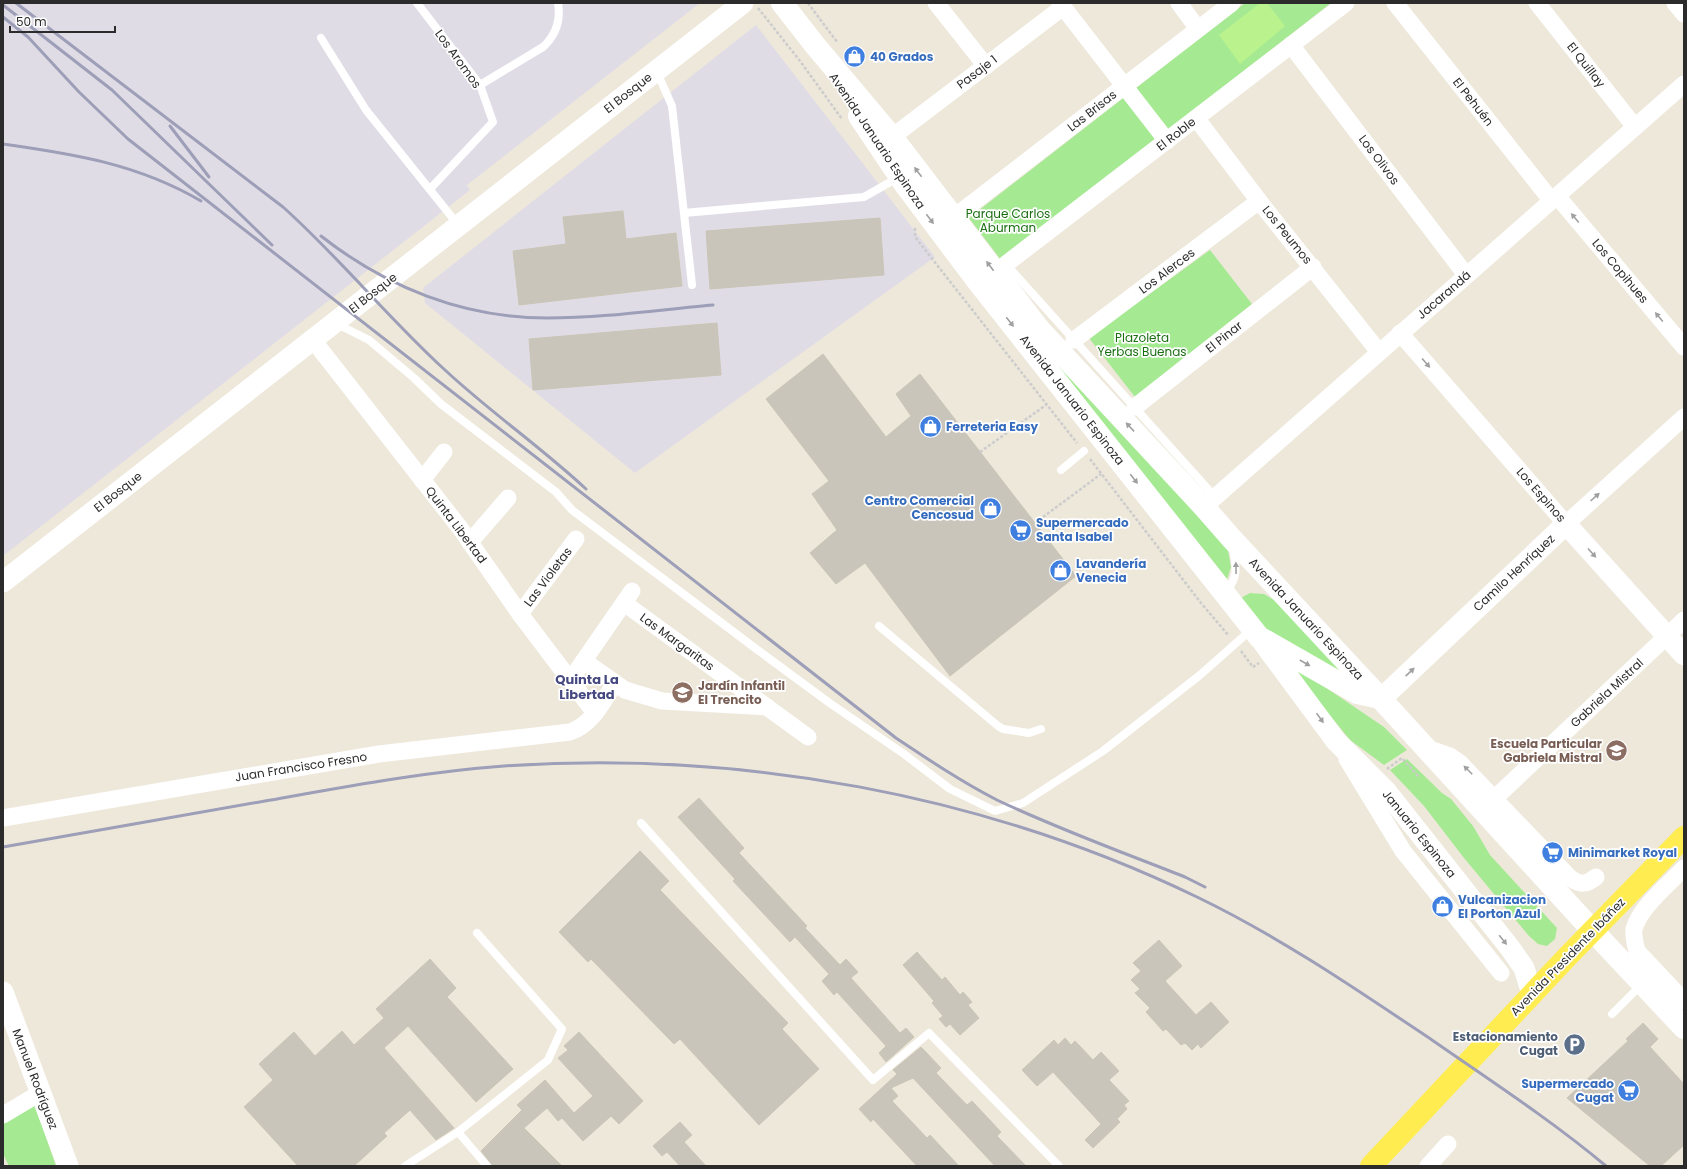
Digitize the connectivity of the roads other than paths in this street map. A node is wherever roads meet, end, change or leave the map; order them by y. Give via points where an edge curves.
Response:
1 (417, 3) edge
2 (558, 3) edge
3 (743, 3) edge
4 (782, 3) edge
5 (936, 3) edge
6 (1179, 3) edge
7 (1232, 3) edge
8 (1346, 3) edge
9 (1537, 3) edge
10 (1675, 3) edge
11 (1061, 5) edge
12 (1401, 5) edge
13 (1684, 14) edge
14 (1198, 29) junction
15 (322, 38) dead end
16 (814, 44) junction
17 (1291, 45) junction
18 (986, 66) junction
19 (657, 71) junction
20 (480, 85) junction
21 (1123, 86) junction
22 (1683, 86) edge
23 (1196, 118) junction
24 (1634, 128) junction
25 (892, 137) junction
26 (1167, 141) junction
27 (899, 177) junction
28 (430, 189) junction
29 (1554, 198) junction
30 (1259, 202) junction
31 (684, 213) junction
32 (953, 218) junction
33 (459, 226) junction
34 (1006, 264) joint
35 (1313, 267) junction
36 (1466, 275) junction
37 (692, 285) dead end
38 (1003, 299) junction
39 (335, 323) junction
40 (1400, 334) junction
41 (313, 340) junction
42 (1074, 340) junction
43 (1684, 347) edge
44 (1379, 352) junction
45 (1135, 407) junction
46 (1684, 417) edge
47 (1084, 451) dead end
48 (444, 452) dead end
49 (1061, 470) dead end
50 (422, 480) junction
51 (508, 498) dead end
52 (1210, 502) junction
53 (1566, 524) junction
54 (576, 539) dead end
55 (1232, 539) junction
56 (470, 542) junction
57 (3, 582) edge
58 (1224, 594) junction
59 (520, 614) junction
60 (1684, 620) edge
61 (879, 626) dead end
62 (1256, 633) junction
63 (1667, 636) junction
64 (1684, 655) edge
65 (584, 661) junction
66 (570, 681) junction
67 (615, 683) junction
68 (1382, 699) junction
69 (767, 707) junction
70 (595, 713) junction
71 (1041, 729) dead end
72 (808, 736) dead end
73 (1336, 741) junction
74 (1427, 748) junction
75 (1495, 798) junction
76 (3, 818) edge
77 (641, 823) dead end
78 (1684, 837) edge
79 (1684, 868) edge
80 (1596, 877) dead end
81 (1592, 930) junction
82 (477, 933) dead end
83 (1501, 973) dead end
84 (1642, 984) junction
85 (3, 992) edge
86 (1532, 994) junction
87 (1684, 1001) edge
88 (1612, 1014) dead end
89 (1684, 1028) edge
90 (40, 1093) junction
91 (3, 1115) edge
92 (458, 1132) junction
93 (1448, 1144) dead end
94 (1376, 1164) edge
95 (68, 1166) edge
96 (405, 1166) edge
97 (487, 1166) edge
98 (1059, 1166) edge
99 (1428, 1166) edge

1 - 20 lane, Los Aromos
2 - 20 lane via 557,25 549,41
3 - 19 street, El Bosque
4 - 16 main road, Avenida Januario Espinoza
5 - 18 street
6 - 14 street
7 - 14 street, Las Brisas
8 - 17 street, El Roble
9 - 24 street, El Quillay
10 - 13 street
11 - 18 street, Pasaje 1
11 - 21 street
12 - 29 street, El Pehuén
14 - 21 street, Las Brisas
15 - 28 lane via 366,110
16 - 25 main road, Avenida Januario Espinoza
16 - 27 main road, Avenida Januario Espinoza
17 - 23 street, El Roble
17 - 36 street, Los Olivos
18 - 25 street, Pasaje 1
19 - 31 lane via 672,106
19 - 33 street, El Bosque
20 - 28 lane, Los Aromos via 493,122
21 - 26 street
21 - 32 street, Las Brisas
22 - 24 street, Jacarandá
23 - 26 street, El Roble
23 - 30 street, Los Peumos
24 - 29 street, Jacarandá
32 -> 25 main road, Avenida Januario Espinoza
26 - 34 street, El Roble
27 - 31 lane via 864,197
27 -> 38 main road, Avenida Januario Espinoza
28 - 33 lane
29 - 36 street, Jacarandá
43 -> 29 street, Los Copihues
30 - 35 street, Los Peumos
30 - 42 street, Los Alerces
31 - 37 lane
38 -> 32 main road, Avenida Januario Espinoza
33 - 39 street, El Bosque
34 - 42 lane
35 - 44 street, Los Peumos
35 - 45 street, El Pinar
36 - 40 street, Jacarandá
52 -> 38 main road, Avenida Januario Espinoza via 1039,329
38 -> 58 main road, Avenida Januario Espinoza
39 - 41 street, El Bosque
39 - 62 lane via 369,340 441,404 556,492 572,510 755,648 904,754 950,790 995,810 1023,803 1103,751
40 - 44 street, Jacarandá
40 -> 53 street, Los Espinos
41 - 50 street, Quinta Libertad
41 - 57 street, El Bosque
42 - 45 lane
44 - 52 street, Jacarandá
45 - 52 lane
53 -> 46 street, Camilo Henríquez
47 - 49 lane
48 - 50 street
50 - 56 street, Quinta Libertad
51 - 56 street
52 - 55 main road, Avenida Januario Espinoza
53 -> 63 street, Los Espinos
68 -> 53 street, Camilo Henríquez
54 - 59 street, Las Violetas
58 -> 55 lane via 1233,584 1237,570
55 - 68 main road, Avenida Januario Espinoza
56 - 59 street, Quinta Libertad
58 - 62 main road, Avenida Januario Espinoza
59 - 66 street, Quinta Libertad
60 - 63 street, Gabriela Mistral
61 - 71 lane via 998,726 1029,733
62 -> 68 main road, Avenida Januario Espinoza via 1357,693
62 -> 73 street, Januario Espinoza
63 - 64 street, Los Espinos
63 - 75 street, Gabriela Mistral
65 - 66 street
65 - 67 street
65 - 69 street, Las Margaritas via 628,597
66 - 70 street, Quinta Libertad
67 - 69 street via 625,690 662,701
67 - 70 street, Juan Francisco Fresno
68 - 74 main road, Avenida Januario Espinoza
69 - 72 street, Las Margaritas
70 - 76 street, Juan Francisco Fresno via 585,725 570,732 356,757
73 - 83 street, Januario Espinoza via 1402,851
73 -> 86 street, Januario Espinoza via 1386,791 1510,948 1524,968
75 -> 74 street via 1460,762
74 - 81 main road, Avenida Januario Espinoza
75 - 80 street via 1570,878 1582,884
77 - 98 lane via 874,1080 929,1033
78 - 81 main road, Avenida Presidente Ibáñez
79 - 87 street, Avenida Presidente Ibáñez via 1643,911 1634,930 1634,940 1637,951
81 - 84 main road, Avenida Januario Espinoza
81 - 86 main road, Avenida Presidente Ibáñez
82 - 92 lane via 562,1029 548,1060
84 - 88 lane
84 - 89 main road, Avenida Januario Espinoza
85 - 90 street, Manuel Rodríguez
86 - 94 main road, Avenida Presidente Ibáñez
90 - 91 street
90 - 95 street, Manuel Rodríguez
92 - 96 lane
92 - 97 lane
93 - 99 street

